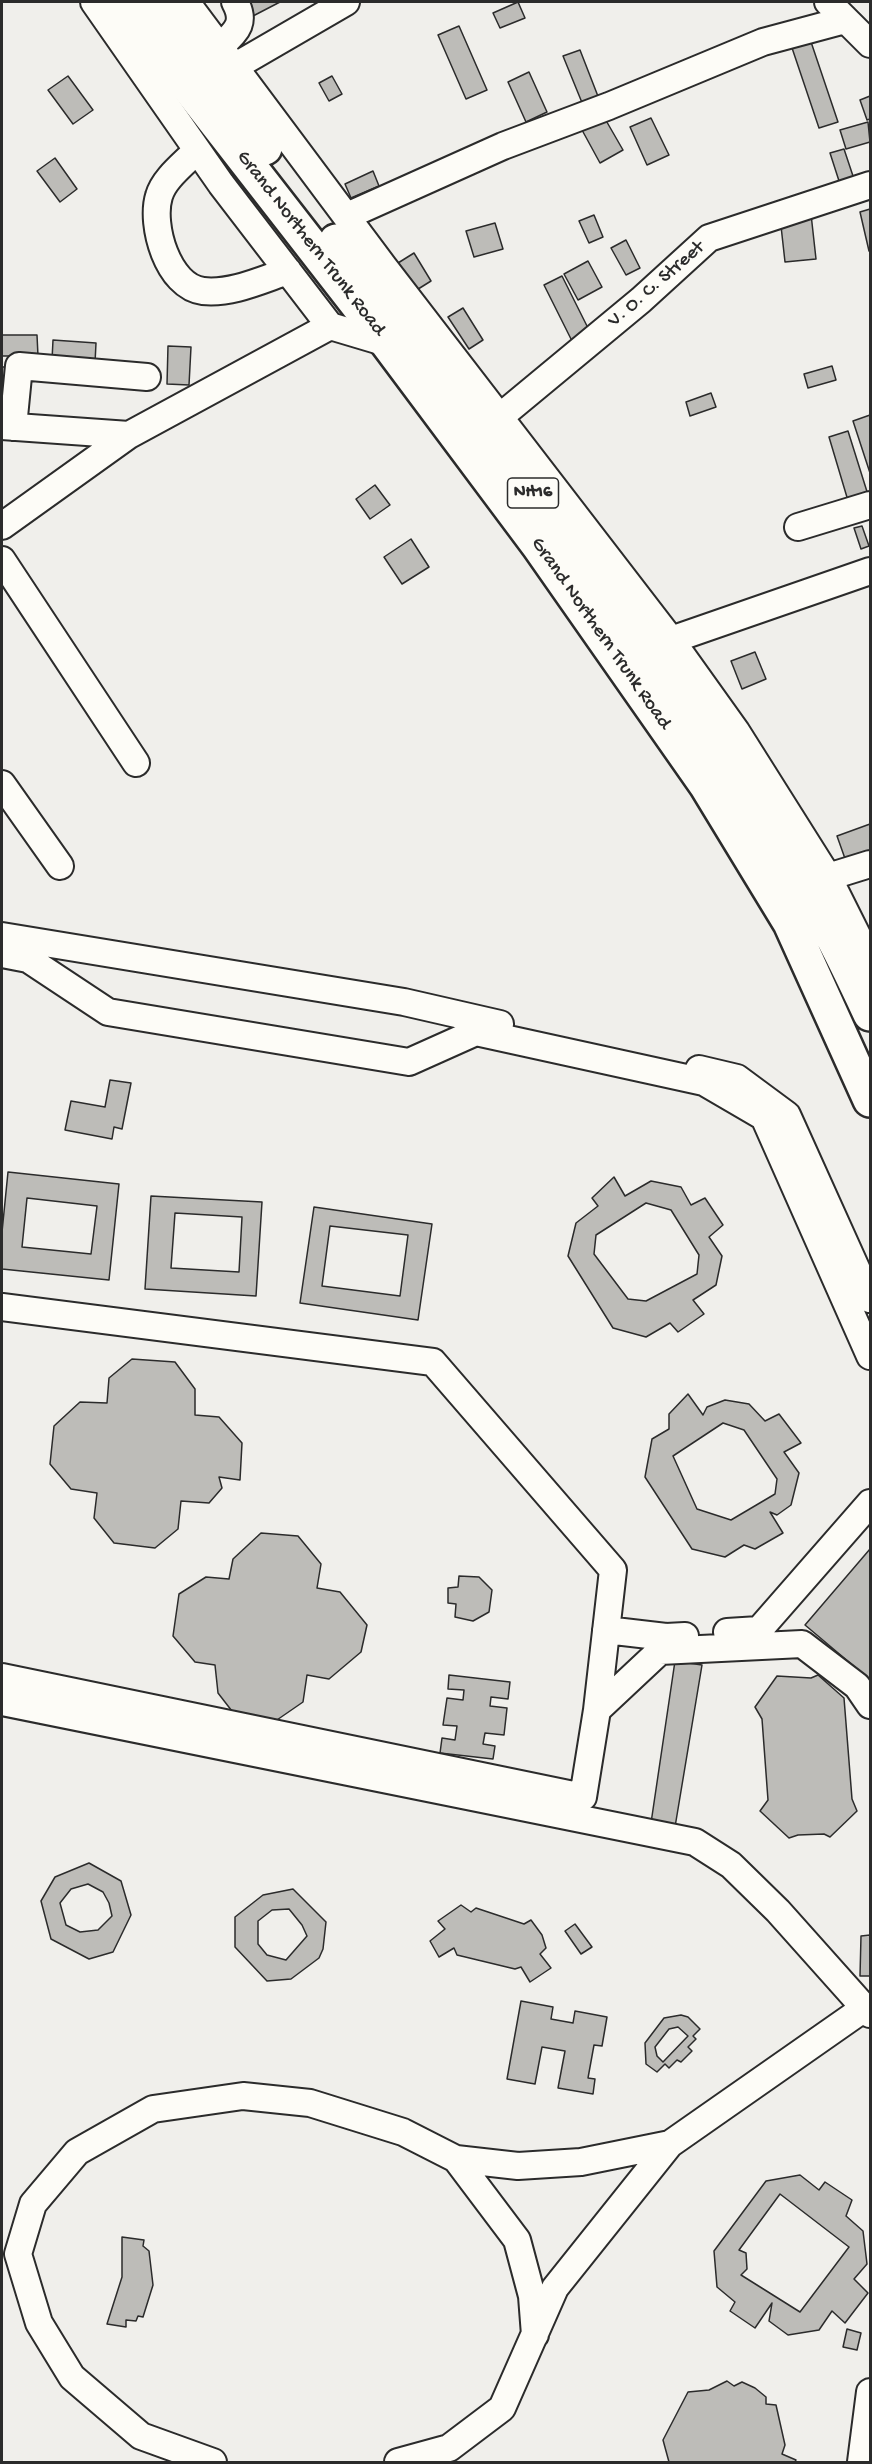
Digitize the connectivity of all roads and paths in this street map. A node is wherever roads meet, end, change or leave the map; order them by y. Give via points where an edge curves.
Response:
1 (94, 2) edge
2 (122, 2) edge
3 (153, 2) edge
4 (186, 2) edge
5 (235, 2) edge
6 (346, 2) edge
7 (828, 2) edge
8 (845, 20) junction
9 (870, 44) edge
10 (227, 57) junction
11 (197, 150) junction
12 (870, 185) edge
13 (347, 216) junction
14 (288, 271) junction
15 (330, 326) junction
16 (387, 343) junction
17 (147, 377) dead end
18 (501, 416) junction
19 (7, 427) edge
20 (129, 435) junction
21 (870, 506) edge
22 (2, 526) edge
23 (798, 527) dead end
24 (2, 560) edge
25 (870, 571) edge
26 (671, 640) junction
27 (136, 763) dead end
28 (2, 784) edge
29 (870, 864) edge
30 (60, 866) dead end
31 (828, 877) junction
32 (2, 936) edge
33 (2, 954) edge
34 (870, 961) edge
35 (870, 1014) edge
36 (870, 1100) edge
37 (870, 1299) edge
38 (2, 1307) edge
39 (870, 1356) edge
40 (870, 1503) edge
41 (606, 1629) junction
42 (2, 1677) edge
43 (2, 1702) edge
44 (870, 1705) edge
45 (597, 1710) junction
46 (868, 2011) edge
47 (670, 2144) junction
48 (456, 2159) junction
49 (535, 2335) junction
50 (870, 2392) edge
51 (213, 2463) edge
52 (398, 2463) edge
53 (861, 2463) edge

1 - 11 street
2 - 16 highway, Grand Northern Trunk Road / NH16
3 - 35 highway, Grand Northern Trunk Road / NH16 via 486,429 648,649 802,884
4 - 10 street
5 - 10 street via 241,22
6 - 10 street
7 - 8 street
8 - 9 street
8 - 13 street via 763,42 503,146
10 - 13 street
11 - 14 street
11 - 14 street via 159,194 155,217 170,267 183,281 201,291 229,291
12 - 18 street, V. O. C. Street via 709,238
13 - 18 street
14 - 15 street
15 - 16 street
15 - 20 street
16 - 36 highway, Grand Northern Trunk Road / NH16 via 538,545 706,785 790,923
17 - 19 street via 19,366
18 - 26 street
19 - 20 street
20 - 22 street
21 - 23 street
24 - 27 street
25 - 26 street
26 - 31 street via 736,731
28 - 30 street
29 - 31 street
31 - 34 street
32 - 37 street via 404,1002 737,1078 787,1115
33 - 39 street via 28,958 108,1012 409,1062 476,1032 704,1082 764,1117
38 - 41 street via 434,1362 613,1570
40 - 41 street via 759,1630 666,1637
41 - 45 street
42 - 45 street via 583,1797
43 - 46 street via 695,1842 730,1865 778,1911
44 - 45 street via 857,1686 802,1644 660,1650
46 - 47 street
47 - 48 street via 581,2162 518,2166
47 - 49 street via 555,2288
48 - 49 street via 517,2240 532,2296
48 - 51 street via 403,2132 310,2103 243,2096 153,2109 76,2152 33,2204 18,2254 39,2323 72,2377 141,2436
49 - 52 street via 502,2408 449,2448
50 - 53 street

